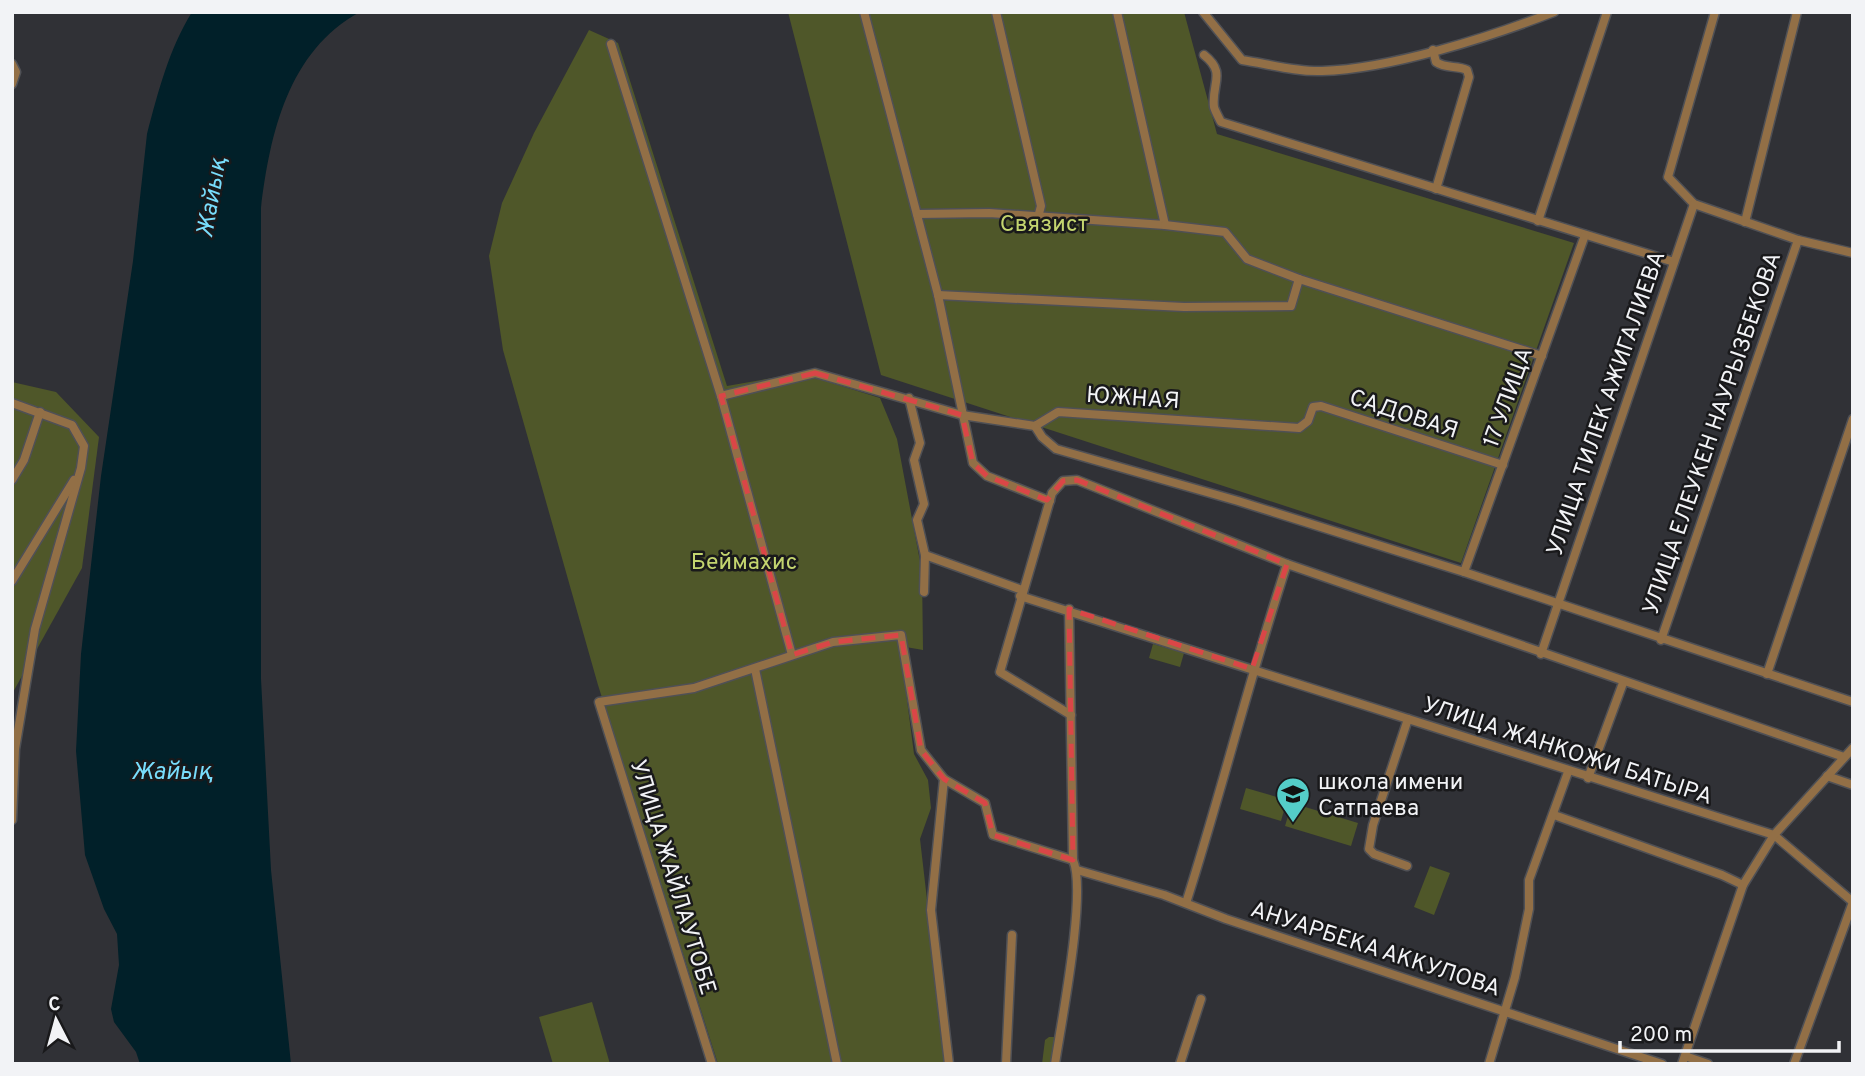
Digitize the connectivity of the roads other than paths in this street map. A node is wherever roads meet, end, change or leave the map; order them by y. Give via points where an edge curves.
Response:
1 (864, 12) edge
2 (996, 12) edge
3 (1116, 12) edge
4 (1203, 12) edge
5 (1554, 12) edge
6 (1607, 12) edge
7 (1715, 12) edge
8 (1797, 12) edge
9 (611, 44) dead end
10 (1433, 50) junction
11 (1204, 55) dead end
12 (12, 64) edge
13 (12, 84) edge
14 (1436, 189) junction
15 (1694, 204) junction
16 (916, 214) junction
17 (1038, 217) junction
18 (1538, 221) junction
19 (1745, 222) junction
20 (1165, 225) junction
21 (1585, 235) junction
22 (1798, 240) junction
23 (1853, 253) edge
24 (1674, 262) junction
25 (1299, 279) junction
26 (938, 295) junction
27 (1542, 356) junction
28 (721, 396) junction
29 (909, 397) junction
30 (12, 403) edge
31 (40, 412) junction
32 (962, 415) junction
33 (1853, 419) edge
34 (1305, 425) joint
35 (1035, 426) junction
36 (1503, 465) junction
37 (81, 468) junction
38 (12, 480) edge
39 (1051, 497) junction
40 (925, 555) junction
41 (1287, 564) junction
42 (1464, 572) junction
43 (12, 581) edge
44 (924, 592) dead end
45 (1021, 593) junction
46 (1556, 602) junction
47 (1069, 609) junction
48 (1661, 640) junction
49 (1541, 654) junction
50 (792, 655) junction
51 (755, 669) junction
52 (1252, 669) junction
53 (1767, 674) junction
54 (1623, 683) junction
55 (1853, 702) edge
56 (1071, 715) junction
57 (1408, 719) junction
58 (1853, 748) edge
59 (1844, 757) junction
60 (1568, 772) junction
61 (1827, 776) junction
62 (1588, 778) junction
63 (944, 779) junction
64 (1853, 785) edge
65 (1554, 815) junction
66 (12, 820) edge
67 (1774, 835) junction
68 (1073, 860) junction
69 (1407, 866) dead end
70 (1077, 870) junction
71 (1743, 885) junction
72 (1853, 902) edge
73 (1186, 903) junction
74 (1012, 936) dead end
75 (1201, 999) dead end
76 (1505, 1012) junction
77 (1684, 1060) edge
78 (712, 1064) edge
79 (837, 1064) edge
80 (949, 1064) edge
81 (1006, 1064) edge
82 (1055, 1064) edge
83 (1180, 1064) edge
84 (1489, 1064) edge
85 (1662, 1064) edge
86 (1708, 1064) edge
87 (1794, 1064) edge

1 - 16 street
2 - 17 street via 1041,206
3 - 20 street
4 - 10 street via 1242,61 1321,71
5 - 10 street via 1503,32
6 - 18 street
7 - 15 street via 1668,177
8 - 19 street
9 - 28 street
10 - 14 street via 1436,62 1460,66 1469,77
11 - 14 street via 1214,62 1218,77 1214,107 1221,122
12 - 13 street via 16,72
14 - 18 street
15 - 19 street
15 - 24 street, УЛИЦА ТИЛЕК АЖИГАЛИЕВА
16 - 17 street
16 - 26 street
17 - 20 street
18 - 21 street
19 - 22 street
20 - 25 street via 1226,232 1247,259
21 - 24 street
21 - 27 street, 17 УЛИЦА
22 - 23 street
22 - 48 street, УЛИЦА ЕЛЕУКЕН НАУРЫЗБЕКОВА
24 - 46 street, УЛИЦА ТИЛЕК АЖИГАЛИЕВА
25 - 26 street via 1291,306 1184,307
25 - 27 street
26 - 32 street
27 - 36 street, 17 УЛИЦА
28 - 29 street via 816,373
28 - 50 street
29 - 32 street
29 - 40 street via 920,443 914,460 924,504 917,520
30 - 31 street
31 - 37 street via 72,425 84,446
31 - 38 street
32 - 35 street
32 - 39 street via 978,471
33 - 53 street
34 - 35 street, ЮЖНАЯ via 1058,412
34 - 36 street, САДОВАЯ via 1313,407 1321,406
35 - 42 street via 1056,449
36 - 42 street, 17 УЛИЦА
37 - 43 street
37 - 66 street via 35,629 15,749
39 - 41 street via 1063,481 1077,480
39 - 45 street
40 - 44 street
40 - 45 street, УЛИЦА ЖАНКОЖИ БАТЫРА
41 - 49 street
41 - 52 street
42 - 46 street
45 - 47 street, УЛИЦА ЖАНКОЖИ БАТЫРА
45 - 56 street via 1000,672
46 - 48 street
46 - 49 street, УЛИЦА ТИЛЕК АЖИГАЛИЕВА
47 - 52 street, УЛИЦА ЖАНКОЖИ БАТЫРА
47 - 56 street
48 - 53 street
49 - 54 street
50 - 51 street
50 - 63 street via 833,642 901,635 921,750
51 - 78 street, УЛИЦА ЖАЙЛАУТОБЕ via 694,688 599,702
51 - 79 street
52 - 57 street, УЛИЦА ЖАНКОЖИ БАТЫРА
52 - 73 street
53 - 55 street
54 - 59 street
54 - 62 street
56 - 68 street
57 - 60 street, УЛИЦА ЖАНКОЖИ БАТЫРА
57 - 69 street via 1369,849
58 - 59 street
59 - 61 street
60 - 62 street, УЛИЦА ЖАНКОЖИ БАТЫРА
60 - 65 street
61 - 64 street
61 - 67 street
62 - 67 street, УЛИЦА ЖАНКОЖИ БАТЫРА
63 - 68 street via 985,803 993,835
63 - 80 street via 931,910
65 - 71 street
65 - 76 street via 1529,880 1529,909
67 - 71 street
67 - 72 street, УЛИЦА ЖАНКОЖИ БАТЫРА
68 - 70 street
70 - 73 street, АНУАРБЕКА АККУЛОВА
70 - 82 street via 1076,915
71 - 77 street
72 - 87 street
73 - 76 street, АНУАРБЕКА АККУЛОВА
74 - 81 street
75 - 83 street
76 - 84 street
76 - 85 street, АНУАРБЕКА АККУЛОВА
77 - 86 street

